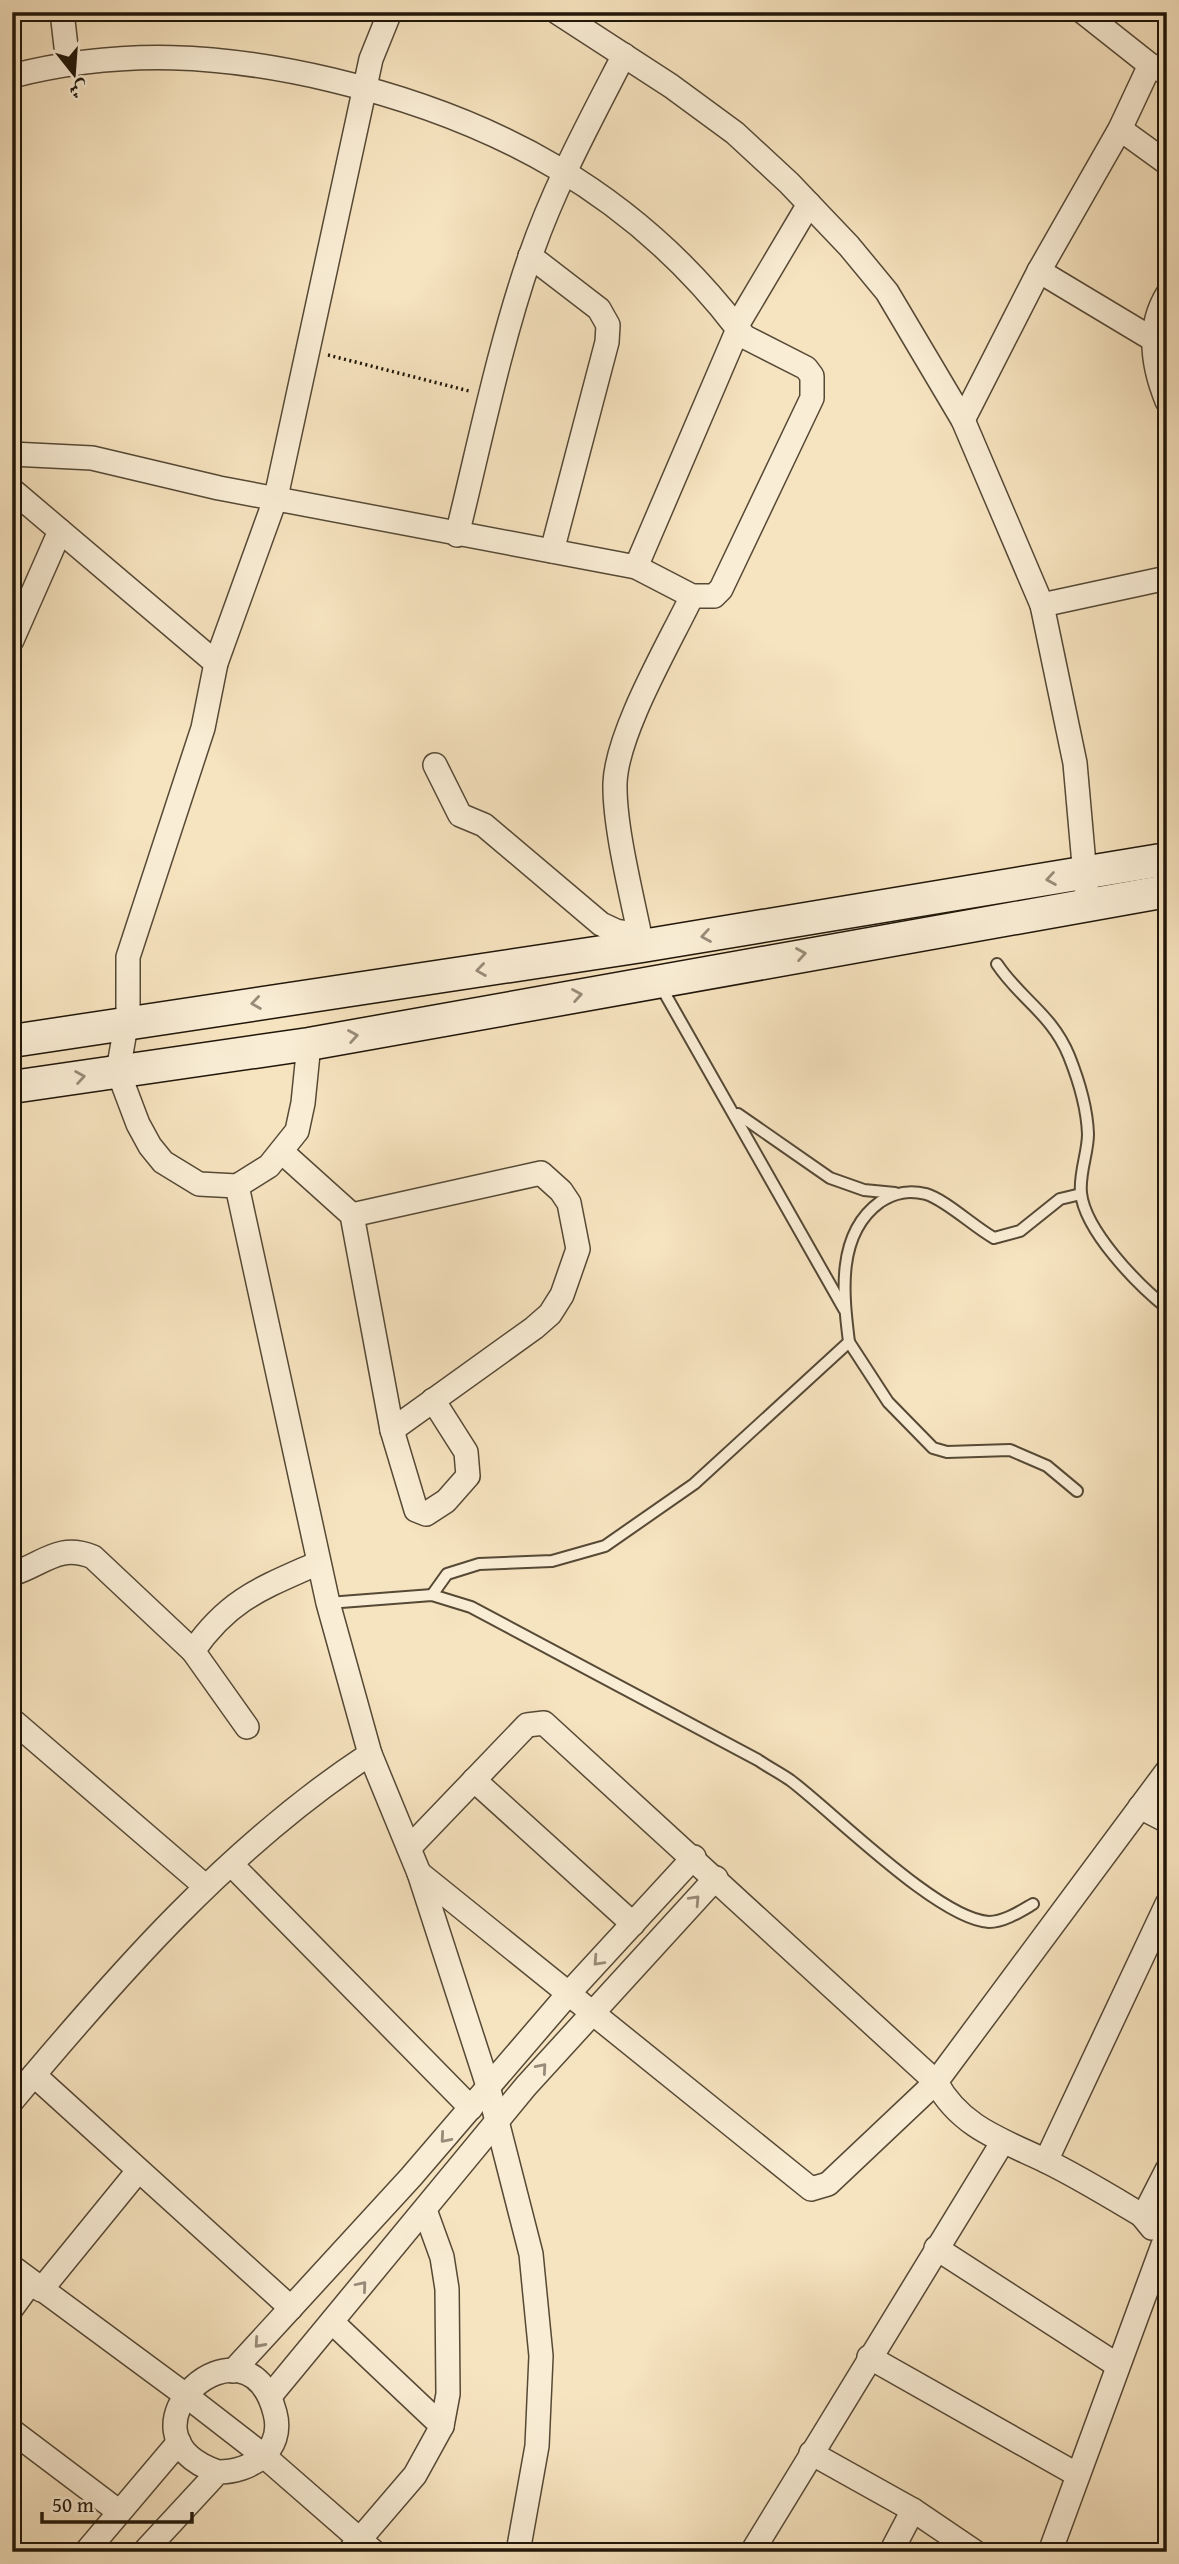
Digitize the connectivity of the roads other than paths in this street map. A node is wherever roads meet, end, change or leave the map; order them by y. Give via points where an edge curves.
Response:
1 (62, 12) edge
2 (390, 12) edge
3 (557, 12) edge
4 (1083, 12) edge
5 (624, 55) junction
6 (68, 64) junction
7 (1159, 69) edge
8 (12, 76) edge
9 (365, 88) junction
10 (1120, 130) junction
11 (1167, 163) edge
12 (565, 171) junction
13 (809, 204) junction
14 (530, 256) junction
15 (1039, 271) junction
16 (1167, 295) edge
17 (738, 329) junction
18 (1154, 340) junction
19 (1167, 401) edge
20 (963, 420) junction
21 (12, 454) edge
22 (12, 490) edge
23 (276, 498) junction
24 (60, 531) junction
25 (457, 535) junction
26 (552, 551) junction
27 (636, 567) junction
28 (1167, 578) edge
29 (692, 596) junction
30 (1042, 605) junction
31 (12, 640) edge
32 (216, 663) junction
33 (435, 765) dead end
34 (1165, 859) edge
35 (1086, 888) junction
36 (1166, 891) edge
37 (641, 941) junction
38 (998, 964) dead end
39 (657, 980) junction
40 (126, 1021) junction
41 (12, 1041) edge
42 (309, 1044) junction
43 (118, 1071) junction
44 (12, 1087) edge
45 (734, 1111) junction
46 (282, 1152) junction
47 (237, 1186) junction
48 (895, 1193) junction
49 (1081, 1194) junction
50 (352, 1216) junction
51 (1167, 1308) edge
52 (845, 1311) junction
53 (849, 1342) junction
54 (433, 1400) junction
55 (392, 1430) junction
56 (1077, 1491) dead end
57 (318, 1563) junction
58 (12, 1574) edge
59 (432, 1595) junction
60 (328, 1603) junction
61 (193, 1651) junction
62 (12, 1720) edge
63 (247, 1727) dead end
64 (370, 1754) junction
65 (1167, 1771) edge
66 (474, 1780) junction
67 (1140, 1807) junction
68 (1167, 1821) edge
69 (409, 1849) junction
70 (694, 1857) junction
71 (231, 1864) junction
72 (419, 1873) junction
73 (716, 1878) junction
74 (205, 1886) junction
75 (1033, 1904) dead end
76 (1167, 1904) edge
77 (633, 1924) junction
78 (569, 1993) junction
79 (592, 2011) junction
80 (34, 2075) junction
81 (936, 2082) junction
82 (488, 2085) junction
83 (12, 2101) edge
84 (471, 2108) junction
85 (497, 2120) junction
86 (1002, 2143) junction
87 (1046, 2161) junction
88 (1167, 2170) edge
89 (138, 2171) junction
90 (425, 2210) junction
91 (1143, 2217) junction
92 (1166, 2241) edge
93 (936, 2248) junction
94 (12, 2267) edge
95 (36, 2286) junction
96 (12, 2308) edge
97 (291, 2308) junction
98 (332, 2322) junction
99 (869, 2357) junction
100 (1117, 2365) junction
101 (233, 2371) junction
102 (184, 2394) junction
103 (271, 2395) junction
104 (442, 2426) junction
105 (12, 2431) edge
106 (180, 2442) junction
107 (811, 2453) junction
108 (264, 2456) junction
109 (218, 2472) junction
110 (1076, 2474) junction
111 (913, 2510) junction
112 (118, 2511) junction
113 (157, 2547) edge
114 (360, 2548) edge
115 (86, 2552) edge
116 (519, 2552) edge
117 (752, 2552) edge
118 (891, 2552) edge
119 (975, 2552) edge
120 (1050, 2552) edge

1 - 6 street
2 - 9 street
3 - 5 street
4 - 7 street
5 - 12 street
5 - 13 street via 735,133
6 - 8 street
6 - 9 street via 153,56 228,59
7 - 10 street
9 - 12 street via 422,104 502,136
9 - 23 street
10 - 11 street
10 - 15 street
12 - 14 street
12 - 17 street via 658,239 705,286
13 - 17 street
13 - 20 street via 887,292
14 - 25 street
14 - 26 street via 599,309 608,326
15 - 18 street
15 - 20 street
16 - 18 street via 1155,321
17 - 27 street
17 - 29 street via 806,369 812,376 812,398 721,589 706,598
18 - 19 street
20 - 30 street
21 - 23 street via 92,458
22 - 24 street
23 - 25 street
23 - 32 street
24 - 31 street
24 - 32 street
25 - 26 street
26 - 27 street
27 - 29 street
28 - 30 street
29 - 37 street via 629,729 615,783
30 - 35 street via 1075,763
32 - 40 street via 203,728 128,957
33 - 37 street via 460,815 484,825 601,924
34 - 35 street
34 - 36 street
35 - 36 street
35 -> 37 street
39 -> 35 street
37 -> 40 street
38 - 49 lane via 1052,1024 1068,1054 1082,1093 1088,1134
42 -> 39 street
39 - 45 lane
40 - 41 street
40 - 43 street
42 - 43 street
42 - 46 street via 297,1131
44 -> 43 street
43 - 47 street via 150,1146 163,1162 199,1184
45 - 48 lane via 830,1178 856,1188
45 - 52 lane
46 - 47 street
46 - 50 street
47 - 57 street
48 - 49 lane via 929,1195 994,1238 1020,1231 1060,1199
48 - 52 lane via 872,1209 853,1233 846,1266
49 - 51 lane via 1117,1260
50 - 54 street via 541,1173 569,1203 578,1249 562,1295 550,1314
50 - 55 street
52 - 53 lane
53 - 56 lane via 888,1402 933,1448 1010,1451 1047,1466
53 - 59 lane via 694,1484 605,1546 552,1561 479,1564 447,1574
54 - 55 street
54 - 55 street via 466,1452 468,1476 433,1512 416,1510
57 - 60 street
57 - 61 street via 244,1597 224,1613
58 - 61 street via 59,1552 76,1550 93,1557
59 - 60 lane
59 - 75 lane via 471,1606 758,1760 789,1779 886,1862 969,1916 990,1922
60 - 64 street
61 - 63 street
62 - 74 street
64 - 69 street
64 - 71 street via 327,1782
65 - 67 street
66 - 69 street
66 - 70 street via 527,1724 544,1723
66 - 77 street
67 - 68 street
67 - 81 street
69 - 72 street
70 - 73 street
70 - 77 street
71 - 74 street
71 - 84 street
72 - 78 street
72 - 82 street
79 -> 73 street
73 - 81 street
74 - 80 street
76 - 87 street
77 -> 78 street
78 - 79 street
78 - 82 street
79 - 81 street via 811,2189 828,2184
85 -> 79 street
80 - 83 street
80 - 89 street
81 - 86 street via 956,2110
82 - 84 street
82 - 85 street
84 -> 97 street
85 - 90 street
85 - 116 street via 531,2254 541,2356 537,2446
86 - 87 street
86 - 93 street
87 - 91 street
88 - 91 street
89 - 95 street
89 - 97 street
98 -> 90 street
90 - 104 street via 442,2257 447,2289 448,2393
91 - 92 street
92 - 100 street
93 - 99 street
93 - 100 street
94 - 95 street
95 - 96 street
95 - 102 street
97 -> 101 street
98 - 103 street
98 - 104 street
99 - 107 street
99 - 110 street
100 - 110 street
101 - 102 street via 206,2376
101 - 103 street via 251,2377
102 - 106 street via 178,2409
102 - 108 street
103 - 108 street via 278,2423
104 - 114 street via 415,2475
105 - 112 street
106 - 109 street via 189,2456
106 - 112 street
107 - 111 street
107 - 117 street
108 - 109 street via 242,2469
108 - 114 street
109 - 113 street
110 - 120 street
111 - 118 street
111 - 119 street
112 - 115 street

